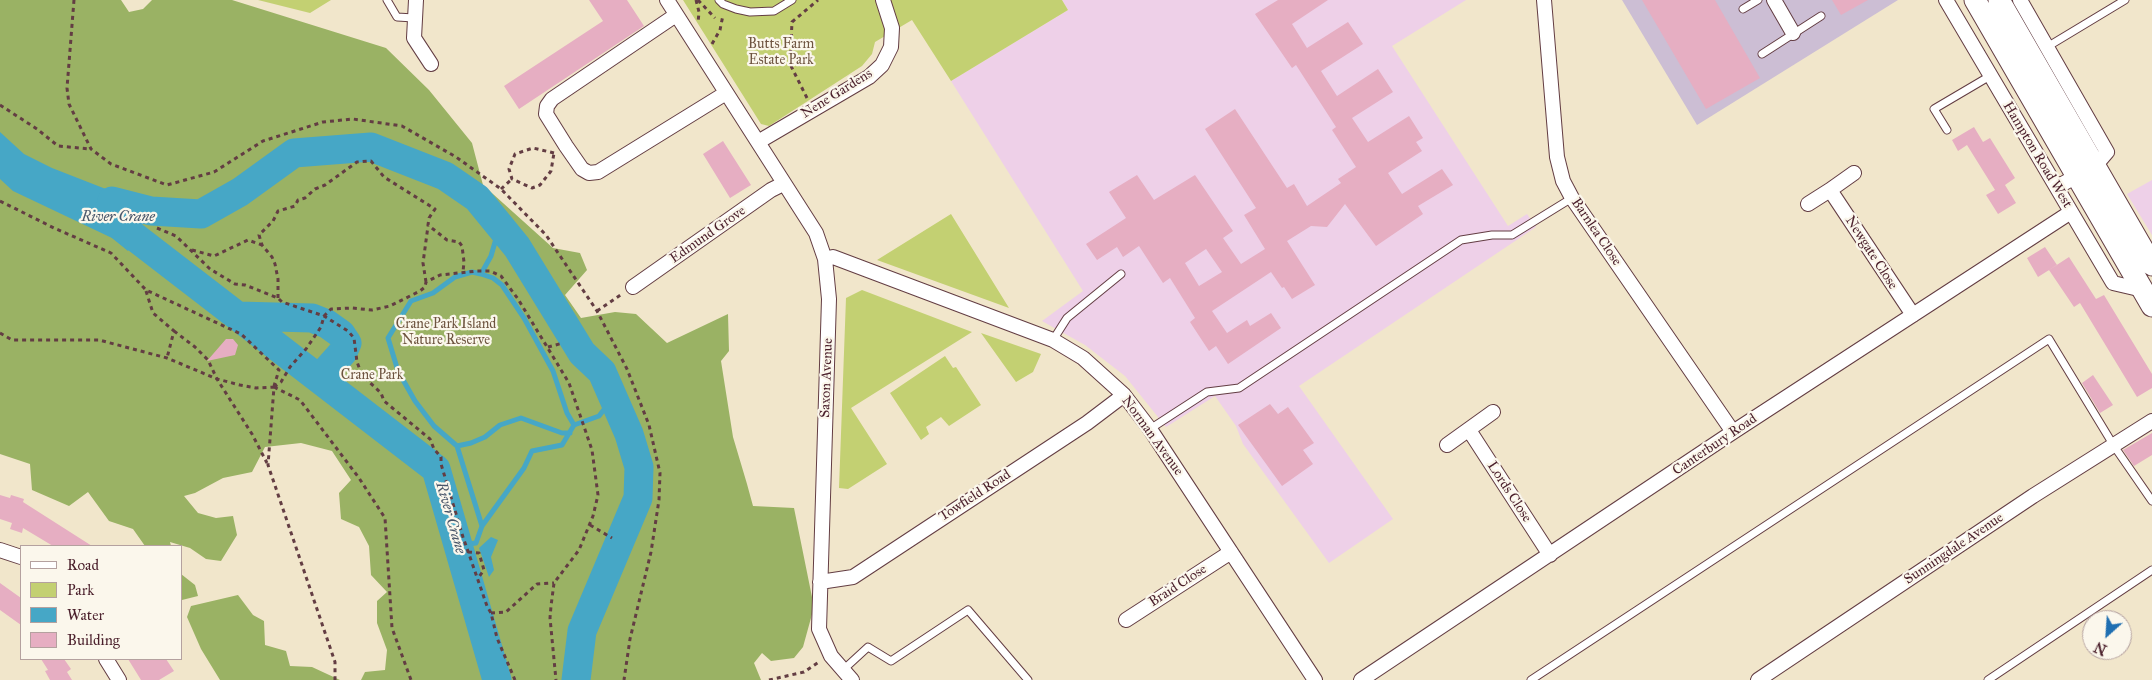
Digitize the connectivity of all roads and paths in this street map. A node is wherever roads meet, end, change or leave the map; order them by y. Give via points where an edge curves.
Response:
1 (74, 0) edge
2 (387, 0) edge
3 (416, 0) edge
4 (667, 0) edge
5 (697, 0) edge
6 (792, 0) edge
7 (818, 0) edge
8 (883, 0) edge
9 (1544, 0) edge
10 (1758, 0) edge
11 (1774, 0) edge
12 (1946, 0) edge
13 (1975, 0) edge
14 (1999, 0) edge
15 (2020, 0) edge
16 (2125, 0) edge
17 (722, 2) edge
18 (1743, 9) dead end
19 (676, 15) junction
20 (1821, 16) dead end
21 (414, 18) junction
22 (715, 18) dead end
23 (696, 28) dead end
24 (1793, 33) junction
25 (2047, 47) junction
26 (710, 49) dead end
27 (1762, 54) dead end
28 (430, 64) dead end
29 (1990, 76) junction
30 (726, 93) junction
31 (809, 103) dead end
32 (0, 105) edge
33 (1947, 130) dead end
34 (758, 142) junction
35 (91, 149) junction
36 (2087, 171) junction
37 (1854, 173) dead end
38 (512, 179) junction
39 (783, 184) junction
40 (2057, 187) junction
41 (501, 189) junction
42 (1830, 190) junction
43 (1572, 198) junction
44 (0, 201) edge
45 (1808, 204) dead end
46 (2071, 212) junction
47 (428, 226) junction
48 (157, 228) dead end
49 (262, 245) junction
50 (191, 250) junction
51 (2150, 257) edge
52 (825, 259) junction
53 (463, 272) junction
54 (1121, 274) dead end
55 (426, 282) junction
56 (633, 287) joint
57 (146, 290) junction
58 (278, 298) junction
59 (2147, 298) edge
60 (597, 311) junction
61 (1912, 315) junction
62 (323, 317) junction
63 (174, 331) junction
64 (0, 333) edge
65 (1053, 340) junction
66 (563, 343) dead end
67 (548, 347) junction
68 (167, 358) junction
69 (217, 379) junction
70 (274, 387) junction
71 (1124, 395) junction
72 (1493, 412) dead end
73 (2152, 422) edge
74 (1150, 429) junction
75 (1469, 430) junction
76 (1733, 432) junction
77 (1447, 445) dead end
78 (2114, 446) junction
79 (268, 465) junction
80 (2152, 501) edge
81 (590, 524) junction
82 (612, 538) dead end
83 (0, 550) edge
84 (468, 552) junction
85 (1231, 552) junction
86 (1550, 555) junction
87 (20, 557) edge
88 (2152, 570) edge
89 (478, 578) junction
90 (820, 582) junction
91 (554, 583) junction
92 (491, 613) junction
93 (1126, 620) dead end
94 (831, 656) junction
95 (107, 660) edge
96 (847, 675) edge
97 (119, 680) edge
98 (335, 680) edge
99 (411, 680) edge
100 (515, 680) edge
101 (556, 680) edge
102 (624, 680) edge
103 (768, 680) edge
104 (1028, 680) edge
105 (1315, 680) edge
106 (1361, 680) edge
107 (1531, 680) edge
108 (1758, 680) edge
109 (1988, 680) edge

1 - 35 path via 67,88 69,104
2 - 21 lane via 397,17
3 - 21 street
4 - 19 street, Saxon Avenue
5 - 22 path
5 - 23 path via 699,22
6 - 17 lane via 774,11 750,12
7 - 31 path via 792,22 790,64
8 - 34 street, Nene Gardens via 892,28 891,47 882,65 869,77
9 - 43 street, Barnlea Close via 1557,157 1563,181
10 - 18 lane
11 - 24 street
12 - 29 street, Hampton Road West
13 - 36 main road, Hampton Road West
14 - 36 main road, Hampton Road West
15 - 25 street
16 - 25 lane
17 - 26 path via 720,30
19 - 30 street, Saxon Avenue
19 - 30 street via 552,99 546,114 566,146 582,169 598,172
20 - 24 lane
21 - 28 street via 414,38
24 - 27 lane
25 - 36 street via 2107,152
29 - 33 lane via 1934,109
29 - 40 street, Hampton Road West
30 - 34 street, Saxon Avenue
32 - 35 path via 58,146
34 - 39 street, Saxon Avenue
35 - 41 path via 111,164 167,185 214,172 262,141 323,122 353,119 402,126 456,157
36 - 40 street
36 - 51 main road, Hampton Road West
36 - 59 main road, Hampton Road West
37 - 42 street
38 - 38 path via 509,169 515,154 533,148 554,153 551,171 540,186 532,188
38 - 41 path
39 - 52 street, Saxon Avenue via 816,233
39 - 56 street, Edmund Grove
40 - 46 street, Hampton Road West
41 - 60 path via 546,235
42 - 45 street
42 - 61 street, Newgate Close
43 - 74 lane via 1512,236 1492,235 1461,240 1239,388 1207,392
43 - 76 street, Barnlea Close
44 - 57 path via 111,252
46 - 59 street, Hampton Road West via 2113,283
46 - 61 street, Canterbury Road
47 - 49 path via 435,209 384,177 371,161 357,162 298,200 295,206 278,211 274,221 260,235
47 - 53 path via 447,240 459,242
47 - 55 path via 423,263
48 - 50 path via 176,236
49 - 50 path via 248,240 214,256
49 - 58 path via 275,264
50 - 58 path via 210,268 235,284
52 - 65 street, Norman Avenue via 833,257
52 - 90 street, Saxon Avenue via 829,299
53 - 55 path via 440,275
53 - 67 path via 494,272 502,276
54 - 65 lane via 1066,318
55 - 62 path via 420,291 390,306 372,310 331,309
56 - 60 path
57 - 63 path via 154,313
57 - 70 path via 241,334 279,370
58 - 62 path
60 - 102 path via 627,369 649,425 660,473 651,552 630,638
61 - 76 street, Canterbury Road
62 - 70 path via 322,327
62 - 84 path via 348,331 354,338 362,374 390,406 430,439 441,457
63 - 68 path
63 - 69 path via 208,360
64 - 68 path via 19,341 99,340
65 - 71 street, Norman Avenue via 1083,358
66 - 67 path
67 - 81 path via 569,383 592,450 598,495
68 - 69 path
69 - 70 path via 256,388
69 - 79 path
70 - 79 path
70 - 99 path via 300,400 386,518 392,628
71 - 74 street, Norman Avenue
71 - 90 street, Towfield Road via 1087,423 853,576
72 - 75 street
73 - 78 street, Sunningdale Avenue
74 - 85 street, Norman Avenue
75 - 77 street
75 - 86 street, Lords Close
76 - 86 street, Canterbury Road
78 - 80 lane
78 - 107 lane via 2049,339
78 - 108 street, Sunningdale Avenue via 2033,496
79 - 98 path via 335,662
81 - 82 path
81 - 91 path via 579,550
83 - 87 street
84 - 89 path
84 - 89 path via 479,553 484,570
85 - 93 street, Braid Close
85 - 105 street, Norman Avenue
86 - 106 street, Canterbury Road
88 - 109 lane
89 - 92 path
90 - 94 street, Saxon Avenue via 819,629
91 - 92 path via 537,584 506,612
91 - 101 path via 550,618
92 - 100 path via 497,638
94 - 96 street, Saxon Avenue
94 - 103 path via 804,672
95 - 97 street
96 - 104 lane via 868,647 890,661 968,610

